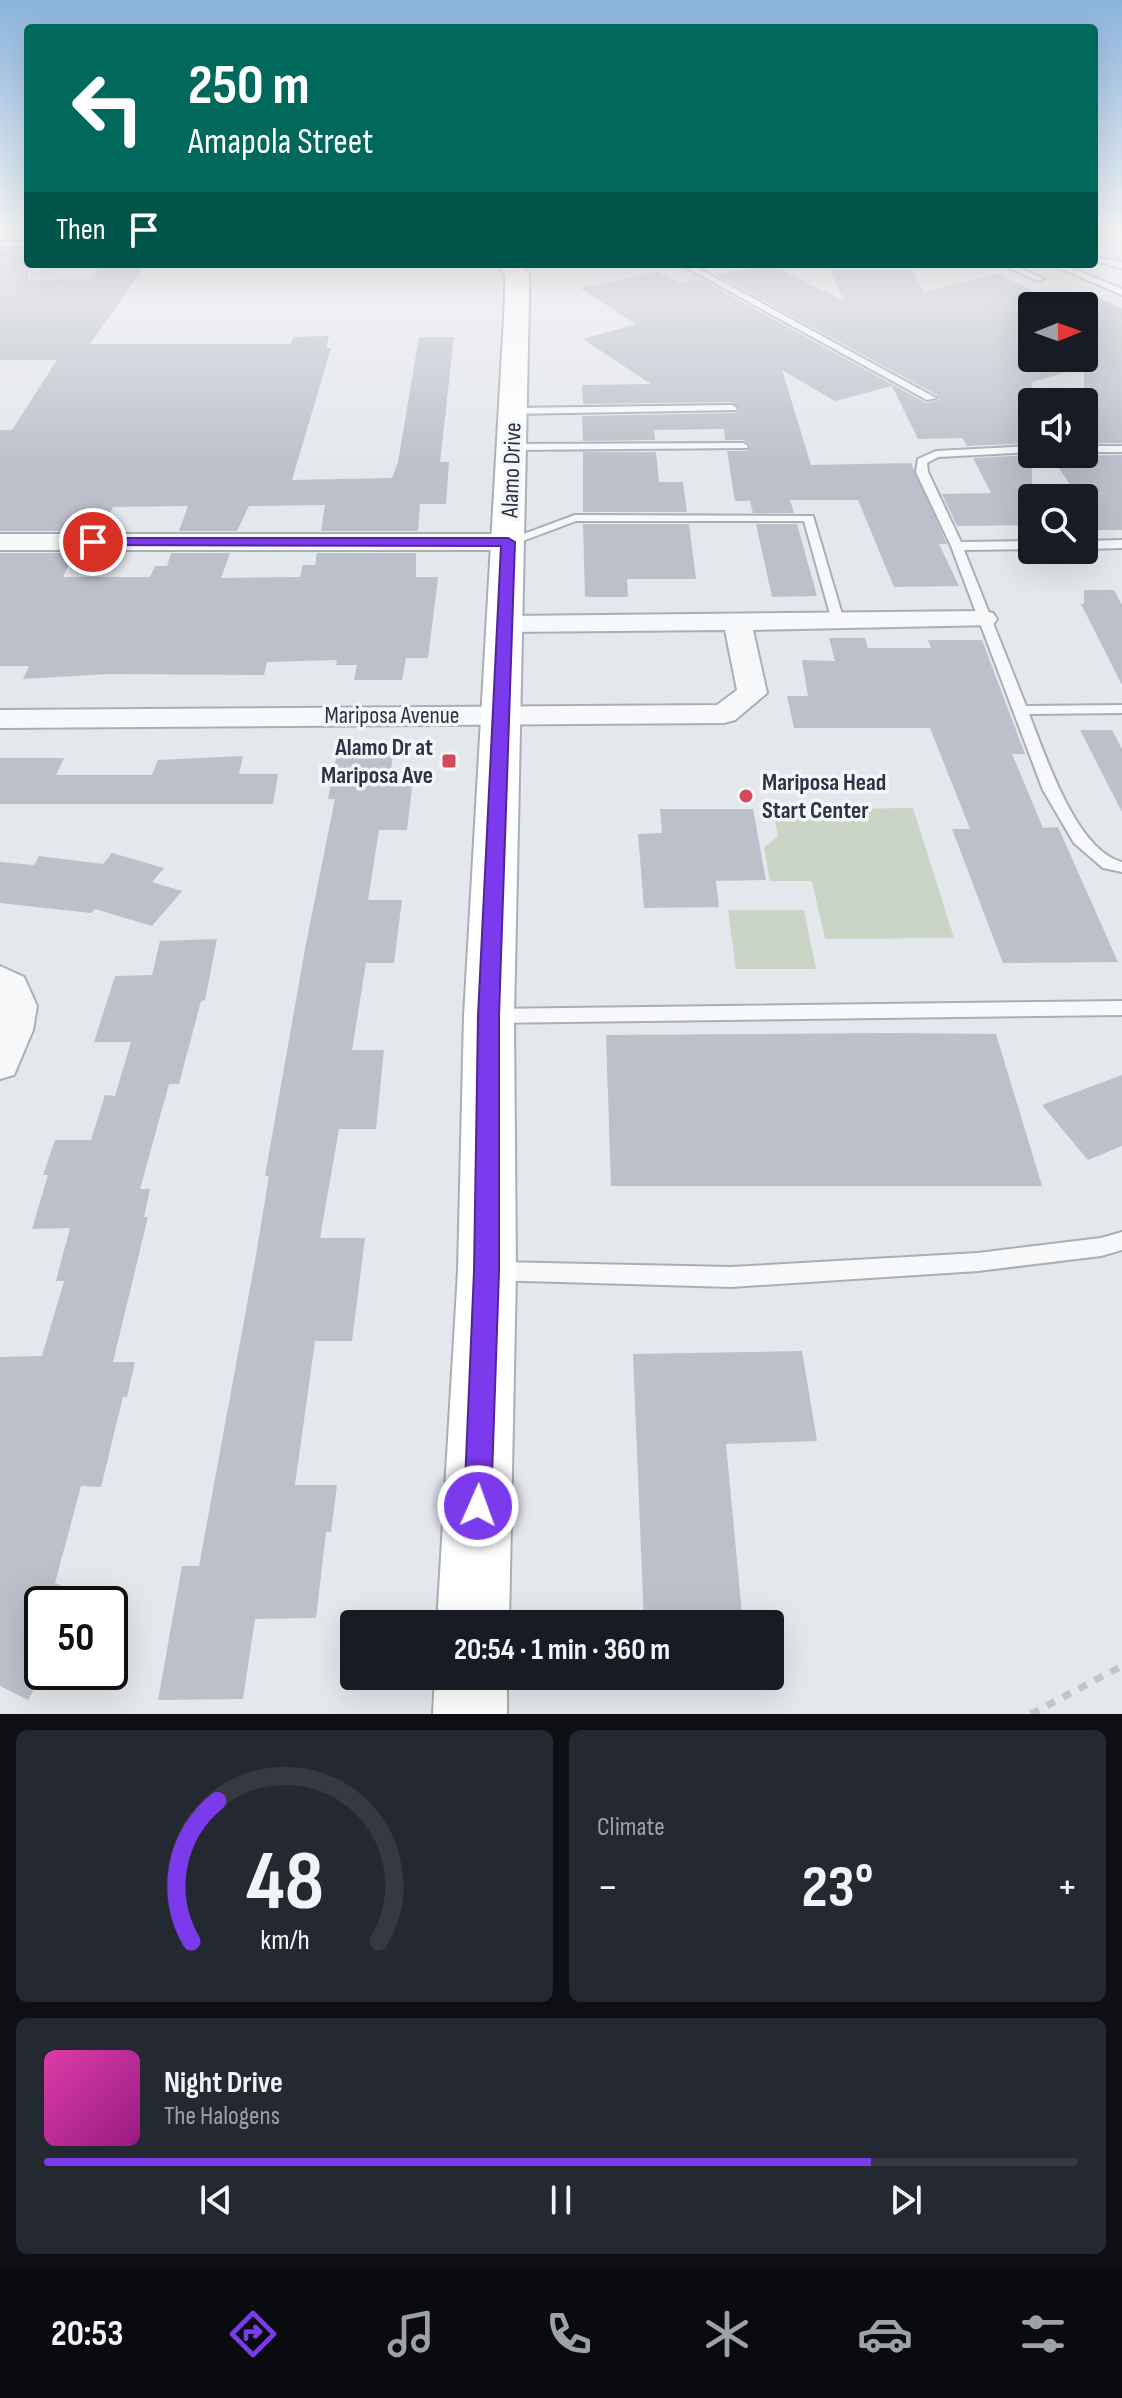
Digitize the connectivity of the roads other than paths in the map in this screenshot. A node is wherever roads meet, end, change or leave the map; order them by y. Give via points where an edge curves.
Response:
1 (517, 308) edge
2 (765, 308) edge
3 (931, 398) dead end
4 (732, 408) dead end
5 (512, 411) junction
6 (743, 446) dead end
7 (512, 447) junction
8 (1018, 449) edge
9 (1098, 449) edge
10 (1122, 449) edge
11 (0, 542) edge
12 (508, 542) junction
13 (1122, 544) edge
14 (1018, 545) edge
15 (1098, 545) edge
16 (957, 546) junction
17 (983, 619) junction
18 (838, 621) junction
19 (737, 622) junction
20 (505, 624) junction
21 (1122, 709) edge
22 (1021, 710) junction
23 (502, 714) junction
24 (0, 719) edge
25 (1122, 867) edge
26 (0, 980) edge
27 (1122, 1008) edge
28 (489, 1016) junction
29 (0, 1064) edge
30 (1122, 1241) edge
31 (487, 1271) junction
32 (474, 1610) edge
33 (471, 1690) edge
34 (470, 1714) edge

1 - 5 main road, Alamo Drive
2 - 3 lane
4 - 5 lane
5 - 7 main road, Alamo Drive
6 - 7 lane
7 - 12 main road, Alamo Drive
8 - 16 lane via 953,451 922,461 922,472
9 - 10 lane
11 - 12 street
12 - 18 lane via 575,518 809,518
12 - 20 main road, Alamo Drive
13 - 15 lane
14 - 16 lane
16 - 17 lane
17 - 18 street
17 - 22 lane
18 - 19 street
19 - 20 street
19 - 23 street, Mariposa Avenue via 752,693 724,714
20 - 23 main road, Alamo Drive
21 - 22 lane
22 - 25 lane via 1051,790 1080,839 1109,864
23 - 24 street, Mariposa Avenue
23 - 28 main road, Alamo Drive
26 - 29 street via 14,989 20,1005
27 - 28 lane
28 - 31 main road, Alamo Drive
30 - 31 lane via 978,1262 731,1277
31 - 32 main road, Alamo Drive
33 - 34 main road

